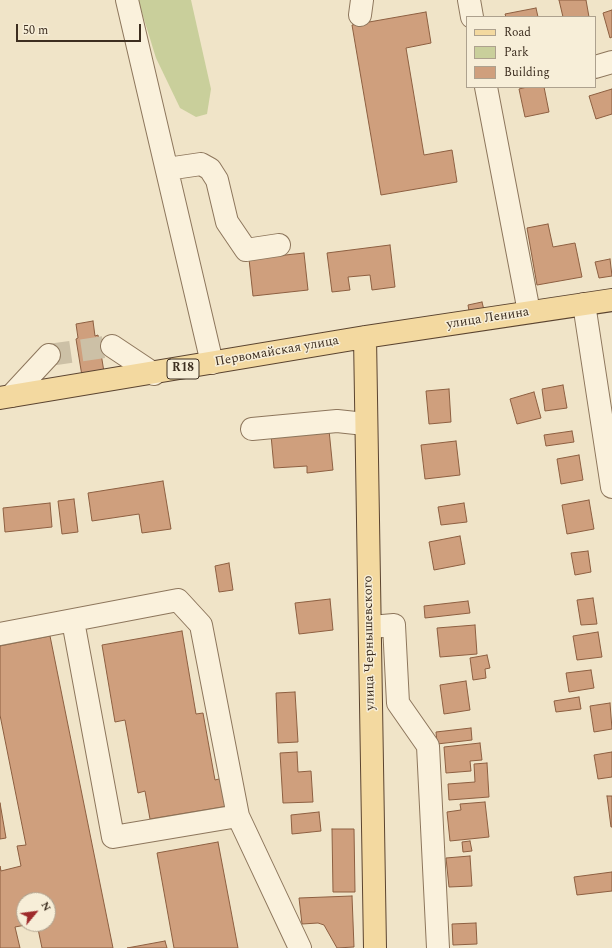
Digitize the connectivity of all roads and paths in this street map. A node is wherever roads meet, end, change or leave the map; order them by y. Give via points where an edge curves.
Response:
1 (127, 0) edge
2 (469, 0) edge
3 (472, 16) edge
4 (612, 62) edge
5 (596, 67) edge
6 (486, 88) edge
7 (167, 169) junction
8 (279, 245) dead end
9 (612, 300) edge
10 (584, 304) junction
11 (529, 312) junction
12 (365, 337) junction
13 (112, 346) tunnel mouth
14 (49, 355) tunnel mouth
15 (212, 363) junction
16 (154, 374) junction
17 (6, 398) edge
18 (365, 424) junction
19 (252, 429) dead end
20 (612, 487) edge
21 (73, 620) junction
22 (371, 627) junction
23 (0, 634) edge
24 (238, 816) junction
25 (300, 948) edge
26 (375, 948) edge
27 (438, 948) edge

1 - 7 street
2 - 3 street
4 - 5 street
6 - 11 street
7 - 8 street via 201,164 210,168 228,222 246,250
7 - 15 street
9 - 10 main road, улица Ленина / R18
10 - 11 main road, улица Ленина / R18
10 - 20 street
11 - 12 main road, улица Ленина / R18
12 - 15 main road, Первомайская улица / R18
12 - 18 main road, улица Чернышевского
13 - 16 street
14 - 17 street
15 - 16 main road, Первомайская улица / R18
16 - 17 main road, Первомайская улица / R18
18 - 19 street via 337,421
18 - 22 main road, улица Чернышевского
21 - 23 street
21 - 24 street via 178,600 202,625
21 - 24 street via 113,837
22 - 26 main road, улица Чернышевского via 372,876
22 - 27 street via 394,625 398,703 428,746
24 - 25 street

